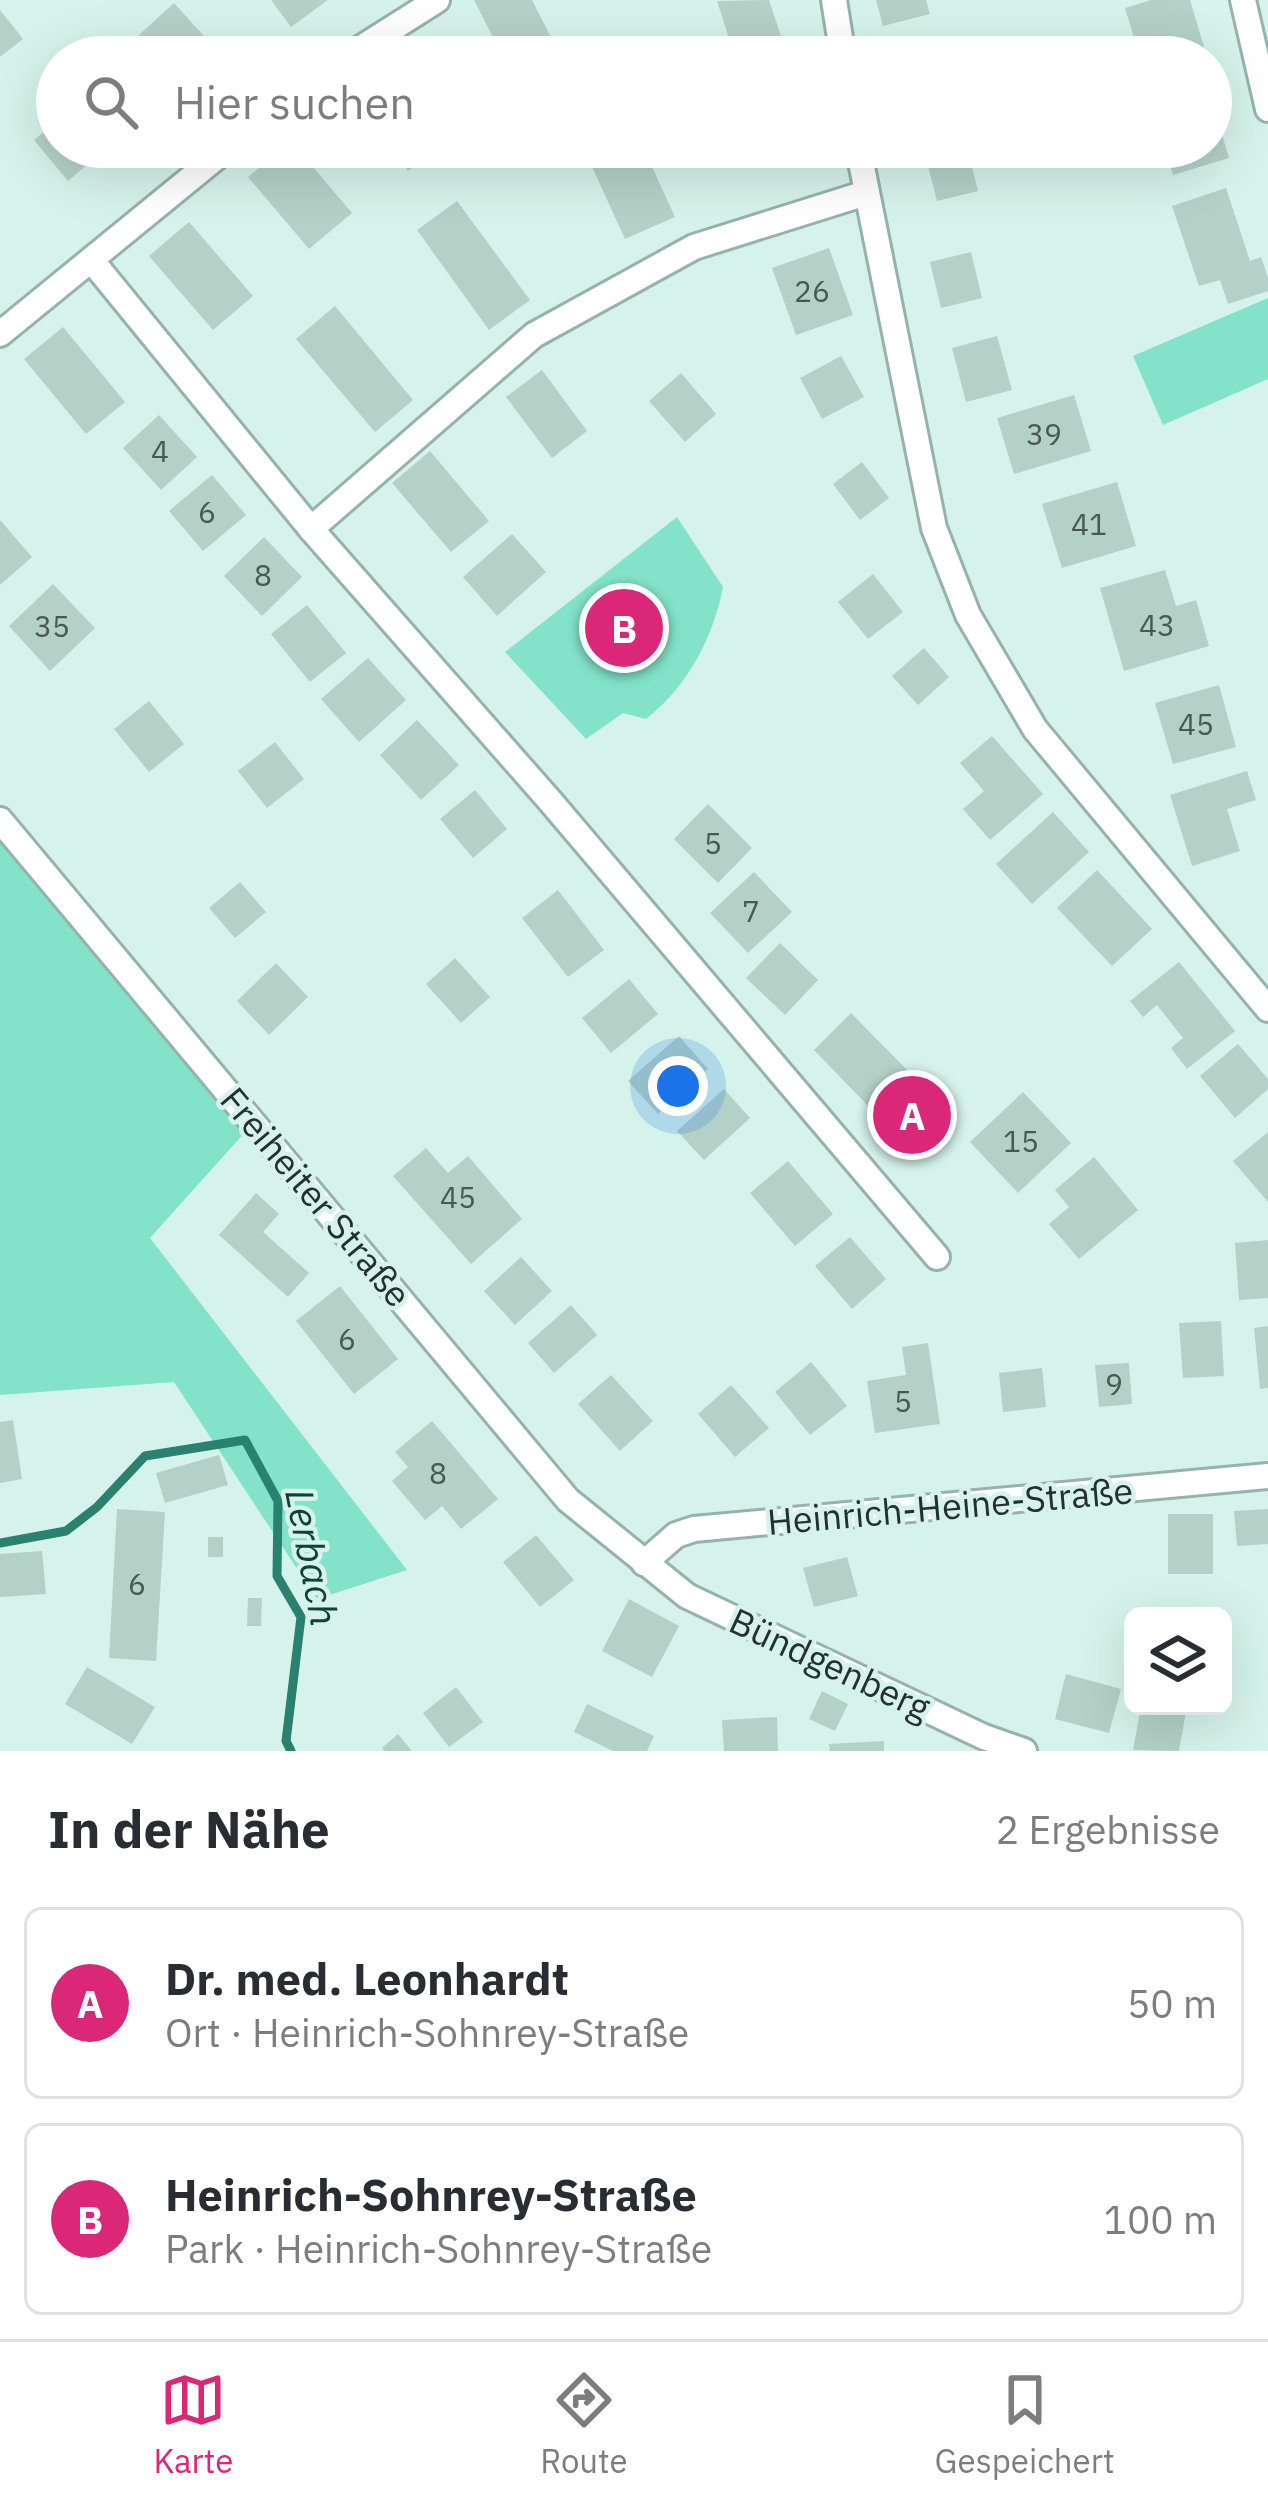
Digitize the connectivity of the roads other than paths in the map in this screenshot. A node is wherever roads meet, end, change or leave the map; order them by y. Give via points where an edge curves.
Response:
1 (437, 0) edge
2 (834, 0) edge
3 (1243, 0) edge
4 (380, 36) edge
5 (840, 36) edge
6 (1268, 109) edge
7 (204, 168) edge
8 (862, 168) edge
9 (866, 193) junction
10 (92, 261) junction
11 (0, 334) edge
12 (311, 529) junction
13 (0, 820) edge
14 (1268, 1009) edge
15 (937, 1257) dead end
16 (1268, 1476) edge
17 (644, 1563) junction
18 (1024, 1751) edge

1 - 4 street
2 - 5 street
3 - 6 street
7 - 10 street
8 - 9 street
9 - 12 street via 694,248 534,335
9 - 14 street via 934,528 968,615 1035,729
10 - 11 street
10 - 12 street
12 - 15 street
13 - 17 street, Freiheiter Straße via 568,1500
16 - 17 street, Heinrich-Heine-Straße via 694,1529
17 - 18 street, Bündgenberg via 688,1596

